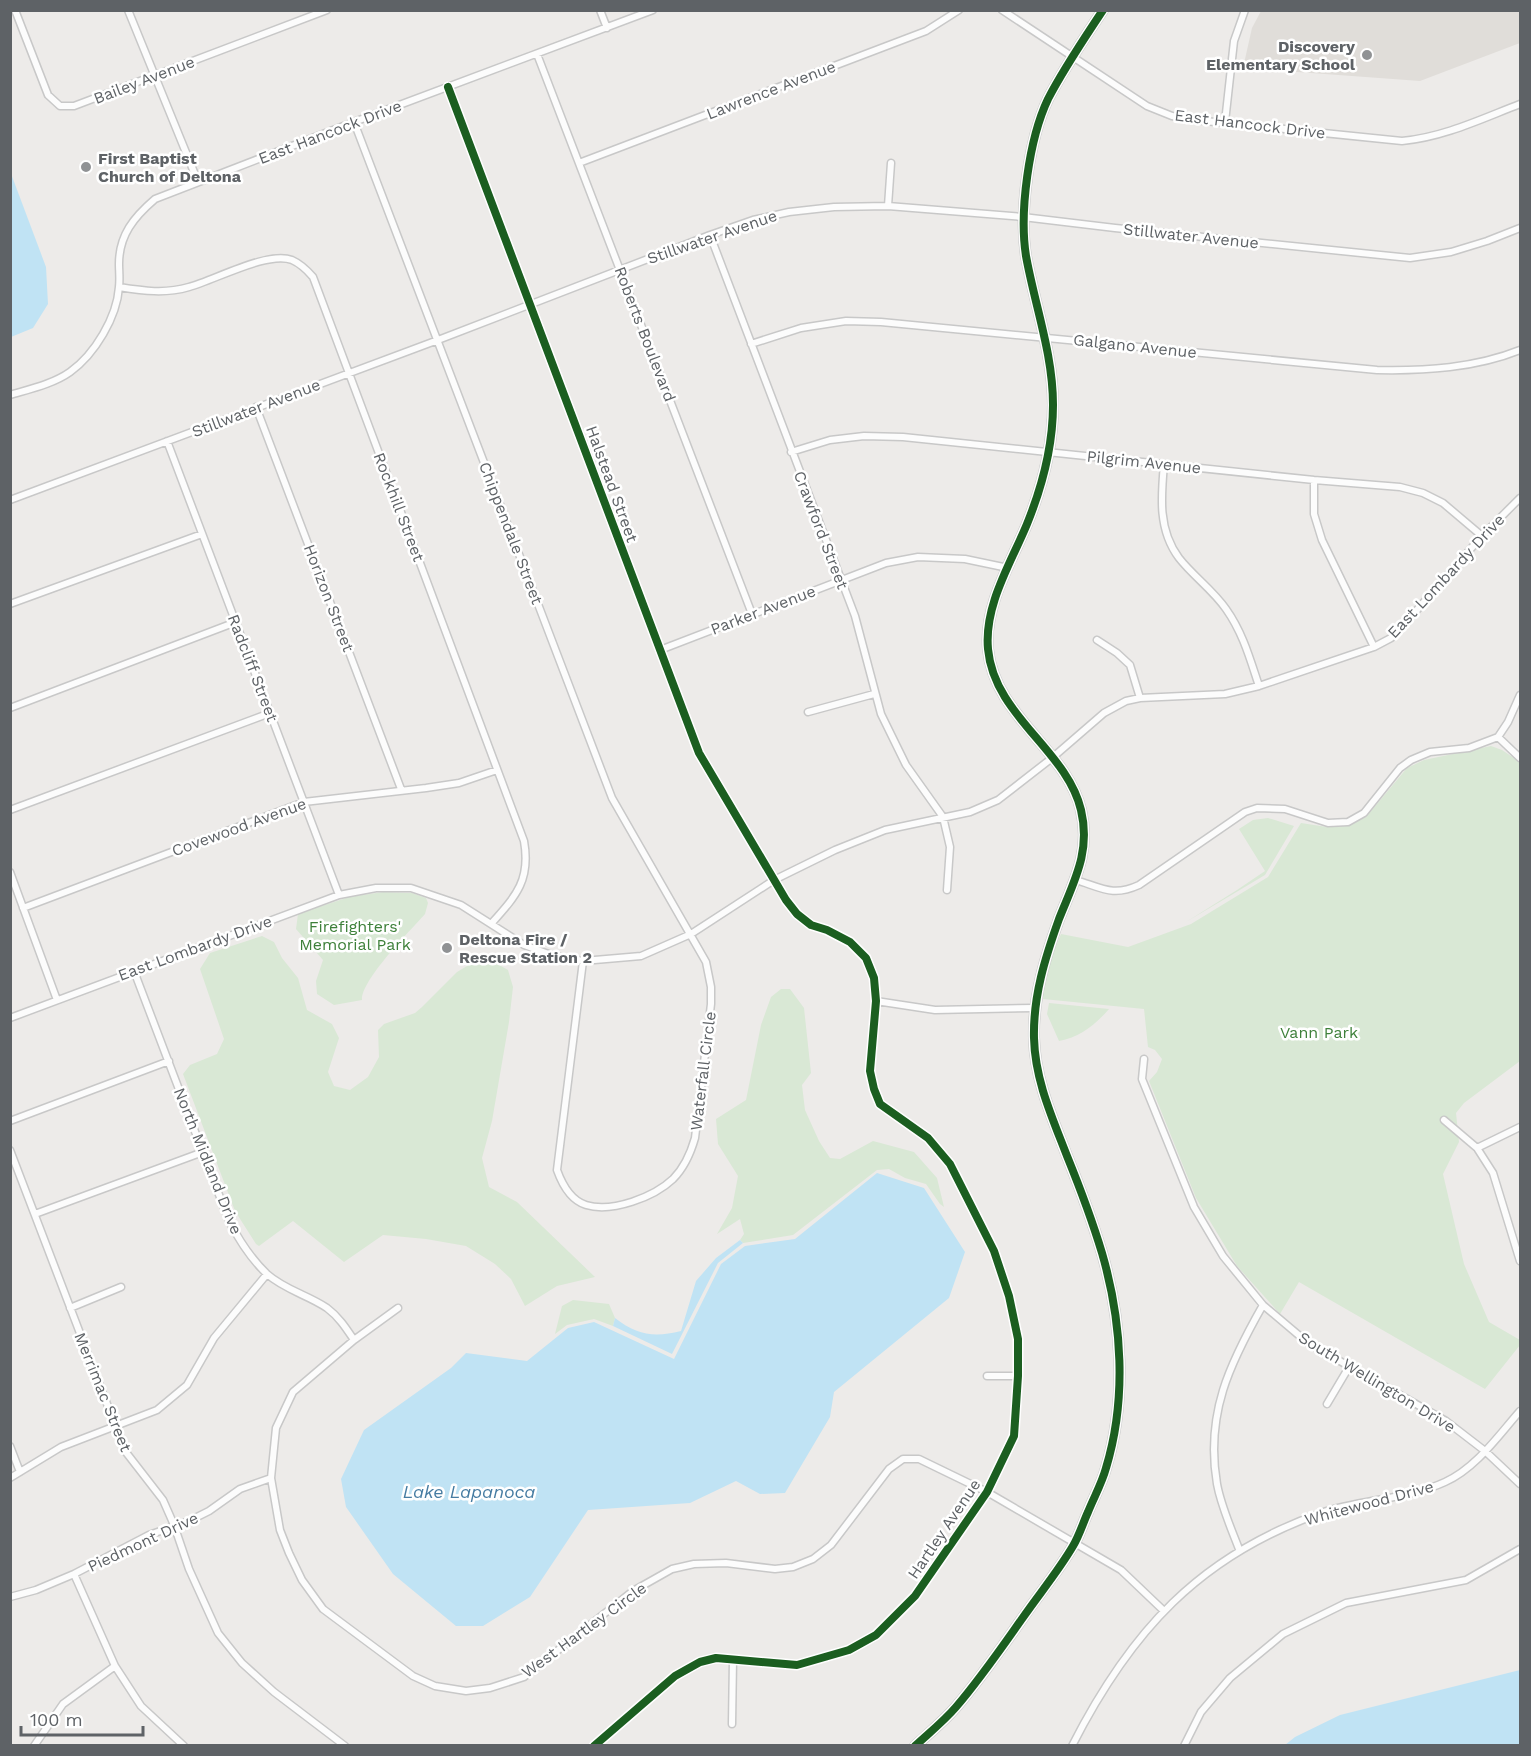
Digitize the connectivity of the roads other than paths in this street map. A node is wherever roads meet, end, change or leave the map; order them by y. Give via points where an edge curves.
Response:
1 (15, 10) edge
2 (128, 10) edge
3 (327, 10) edge
4 (600, 10) edge
5 (652, 10) edge
6 (959, 10) edge
7 (1002, 10) edge
8 (1103, 10) edge
9 (1245, 10) edge
10 (606, 28) junction
11 (537, 54) junction
12 (1072, 57) junction
13 (154, 75) junction
14 (448, 87) junction
15 (1521, 104) edge
16 (354, 122) junction
17 (1225, 122) junction
18 (579, 163) junction
19 (891, 163) dead end
20 (198, 182) junction
21 (888, 206) junction
22 (1023, 217) junction
23 (1521, 228) edge
24 (710, 235) junction
25 (620, 269) junction
26 (120, 287) junction
27 (530, 303) junction
28 (1045, 336) junction
29 (438, 340) junction
30 (751, 344) junction
31 (1521, 350) edge
32 (348, 373) junction
33 (10, 396) edge
34 (256, 408) junction
35 (167, 441) junction
36 (791, 452) junction
37 (1048, 452) junction
38 (1164, 464) junction
39 (1314, 480) junction
40 (1521, 498) edge
41 (10, 500) edge
42 (202, 534) junction
43 (1482, 536) junction
44 (1008, 568) junction
45 (841, 581) junction
46 (10, 604) edge
47 (752, 614) junction
48 (236, 622) junction
49 (1097, 640) dead end
50 (1374, 647) junction
51 (660, 650) junction
52 (1259, 686) junction
53 (874, 694) junction
54 (1521, 695) edge
55 (1140, 698) junction
56 (10, 708) edge
57 (808, 712) dead end
58 (270, 714) junction
59 (1498, 737) junction
60 (1052, 758) junction
61 (1521, 758) edge
62 (497, 770) junction
63 (401, 789) junction
64 (304, 802) junction
65 (10, 810) edge
66 (943, 817) junction
67 (10, 872) edge
68 (774, 880) junction
69 (1076, 880) junction
70 (947, 890) dead end
71 (339, 895) junction
72 (23, 908) junction
73 (491, 924) junction
74 (691, 934) junction
75 (583, 961) junction
76 (134, 971) junction
77 (57, 1000) junction
78 (876, 1001) junction
79 (1034, 1008) junction
80 (10, 1018) edge
81 (1144, 1059) dead end
82 (169, 1061) junction
83 (1444, 1120) dead end
84 (10, 1121) edge
85 (1521, 1128) edge
86 (1477, 1148) junction
87 (10, 1150) edge
88 (203, 1152) junction
89 (35, 1214) junction
90 (1517, 1239) edge
91 (1521, 1261) edge
92 (267, 1274) junction
93 (121, 1287) dead end
94 (1263, 1305) junction
95 (70, 1308) junction
96 (398, 1308) dead end
97 (354, 1340) junction
98 (1348, 1367) junction
99 (987, 1376) dead end
100 (1018, 1376) junction
101 (1327, 1404) dead end
102 (1521, 1411) edge
103 (115, 1426) junction
104 (10, 1446) edge
105 (1485, 1451) junction
106 (21, 1472) junction
107 (272, 1478) junction
108 (10, 1479) edge
109 (1521, 1484) edge
110 (987, 1492) junction
111 (174, 1525) junction
112 (1074, 1544) junction
113 (1239, 1549) junction
114 (1521, 1549) edge
115 (74, 1574) junction
116 (10, 1597) edge
117 (1164, 1611) junction
118 (733, 1660) junction
119 (115, 1666) junction
120 (732, 1724) dead end
121 (34, 1746) edge
122 (184, 1746) edge
123 (345, 1746) edge
124 (594, 1746) edge
125 (915, 1746) edge
126 (1072, 1746) edge
127 (1184, 1746) edge

1 - 13 street, Bailey Avenue via 48,95 60,106 74,106
2 - 13 street
3 - 13 street, Bailey Avenue
4 - 10 street
5 - 10 street, East Hancock Drive
6 - 18 street, Lawrence Avenue via 926,31
7 - 12 street, East Hancock Drive
8 - 12 street
9 - 17 street via 1234,40
10 - 11 street, East Hancock Drive
11 - 14 street, East Hancock Drive
11 - 18 street, Roberts Boulevard
12 - 17 street, East Hancock Drive via 1147,106 1172,116
12 - 22 street via 1047,102 1036,132
13 - 20 street
14 - 16 street, East Hancock Drive
14 - 27 street, Halstead Street
15 - 17 street, East Hancock Drive via 1450,132 1402,141
16 - 20 street, East Hancock Drive
16 - 29 street, Chippendale Street
18 - 25 street, Roberts Boulevard
19 - 21 street
20 - 26 street, East Hancock Drive via 155,199 130,223 122,239
21 - 22 street, Stillwater Avenue
21 - 24 street, Stillwater Avenue via 789,212
22 - 23 street, Stillwater Avenue via 1410,258 1451,252
22 - 28 street via 1025,250
24 - 25 street, Stillwater Avenue
24 - 30 street, Crawford Street
25 - 27 street, Stillwater Avenue
25 - 47 street, Roberts Boulevard
26 - 32 street, Rockhill Street via 148,292 189,288 270,258 290,259 313,278
26 - 33 street, East Hancock Drive via 115,311 104,333 70,372
27 - 29 street, Stillwater Avenue
27 - 51 street, Halstead Street
28 - 30 street, Galgano Avenue via 846,321 801,328
28 - 31 street, Galgano Avenue via 1377,370 1461,366
28 - 37 street via 1053,406
29 - 32 street, Stillwater Avenue
29 - 74 street, Chippendale Street via 612,798
30 - 36 street, Crawford Street
32 - 34 street, Stillwater Avenue
32 - 62 street, Rockhill Street
34 - 35 street, Stillwater Avenue
34 - 63 street, Horizon Street
35 - 41 street, Stillwater Avenue
35 - 42 street, Radcliff Street
36 - 37 street, Pilgrim Avenue via 830,440 864,436
36 - 45 street, Crawford Street
37 - 38 street, Pilgrim Avenue
37 - 44 street via 1041,486
38 - 39 street, Pilgrim Avenue
38 - 52 street via 1161,502 1170,542 1239,629
39 - 43 street, Pilgrim Avenue via 1400,487 1423,493 1443,503
39 - 50 street via 1314,514 1322,540
40 - 43 street, East Lombardy Drive
42 - 46 street
42 - 48 street, Radcliff Street
43 - 50 street, East Lombardy Drive via 1402,627
44 - 45 street, Parker Avenue via 965,559 918,557 886,563
44 - 60 street via 990,612 988,652 993,673 1010,706
45 - 47 street, Parker Avenue
45 - 53 street, Crawford Street via 858,627
47 - 51 street, Parker Avenue
48 - 56 street
48 - 58 street, Radcliff Street
49 - 55 street via 1130,665
50 - 52 street, East Lombardy Drive
51 - 68 street, Halstead Street via 699,753
52 - 55 street, East Lombardy Drive via 1226,694
53 - 57 street
53 - 66 street, Crawford Street via 906,765
54 - 59 street
55 - 60 street, East Lombardy Drive via 1104,712
58 - 64 street, Radcliff Street
58 - 65 street
59 - 61 street
59 - 69 street via 1469,748 1430,752 1411,760 1364,813 1348,822 1328,823 1285,809 1257,808 1124,891 1112,892
60 - 66 street, East Lombardy Drive via 998,800 970,812
60 - 69 street via 1070,782 1082,814 1082,862
62 - 63 street, Covewood Avenue via 459,783
62 - 73 street, Rockhill Street via 527,857 522,883
63 - 64 street, Covewood Avenue
64 - 71 street, Radcliff Street
64 - 72 street, Covewood Avenue
66 - 68 street, East Lombardy Drive via 885,830
66 - 70 street via 950,847
67 - 72 street
68 - 74 street, East Lombardy Drive
68 - 78 street, Hartley Avenue via 797,914 811,925 850,942 866,958 874,978
69 - 79 street via 1059,919
71 - 73 street, East Lombardy Drive via 376,888 411,888 461,905
71 - 76 street, East Lombardy Drive
72 - 77 street
73 - 75 street, East Lombardy Drive via 524,945
74 - 75 street, East Lombardy Drive via 641,956
74 - 75 street, Waterfall Circle via 706,962 711,987 695,1138 675,1177 659,1190 616,1205 585,1205 576,1200 562,1184 557,1170
76 - 77 street, East Lombardy Drive
76 - 82 street, North Midland Drive
77 - 80 street, East Lombardy Drive
78 - 79 street via 935,1010
78 - 100 street, Hartley Avenue via 870,1071 874,1089 880,1104 928,1138 950,1164 994,1251 1018,1339
79 - 112 street via 1037,1071 1102,1254 1116,1308 1120,1359 1106,1471
81 - 94 street, South Wellington Drive via 1142,1079 1194,1207 1223,1256
82 - 84 street
82 - 88 street, North Midland Drive
83 - 86 street
85 - 86 street
86 - 90 street via 1493,1173
87 - 89 street, Merrimac Street
88 - 89 street
88 - 92 street, North Midland Drive via 229,1221 241,1243
89 - 95 street, Merrimac Street
90 - 91 street
92 - 97 street, North Midland Drive via 327,1308 342,1321
92 - 103 street via 214,1338 187,1386 157,1410
93 - 95 street
94 - 98 street, South Wellington Drive via 1308,1343
94 - 113 street via 1237,1351 1219,1400 1214,1443 1217,1484
95 - 103 street, Merrimac Street
96 - 97 street, West Hartley Circle
97 - 107 street, West Hartley Circle via 293,1392 276,1428
98 - 101 street
98 - 105 street, South Wellington Drive via 1446,1421
99 - 100 street
100 - 110 street, Hartley Avenue via 1014,1436
102 - 105 street, Whitewood Drive
103 - 106 street via 61,1447
103 - 111 street, Merrimac Street via 125,1451 163,1500
104 - 106 street
105 - 109 street, South Wellington Drive
105 - 113 street, Whitewood Drive via 1446,1482 1407,1495 1323,1512
106 - 108 street
107 - 110 street, West Hartley Circle via 280,1530 289,1554 323,1609 413,1676 435,1686 466,1691 490,1689 524,1677 633,1591 672,1569 726,1563 775,1569 813,1559 831,1545 888,1469 903,1459 919,1459
107 - 111 street, Piedmont Drive via 240,1489 209,1511
110 - 112 street, West Hartley Circle
110 - 118 street, Hartley Avenue via 915,1596 876,1635 849,1650 797,1665
111 - 115 street, Piedmont Drive
111 - 123 street, Merrimac Street via 218,1633 242,1663 274,1692
112 - 117 street, West Hartley Circle via 1121,1570
112 - 125 street via 988,1667 953,1710
113 - 117 street, Whitewood Drive via 1199,1578
114 - 127 street via 1466,1580 1346,1603 1283,1634 1230,1678 1201,1712
115 - 116 street, Piedmont Drive
115 - 119 street
117 - 126 street, Whitewood Drive via 1123,1659
118 - 120 street
118 - 124 street, Hartley Avenue via 708,1660 675,1676
119 - 121 street via 63,1704
119 - 122 street via 141,1706

